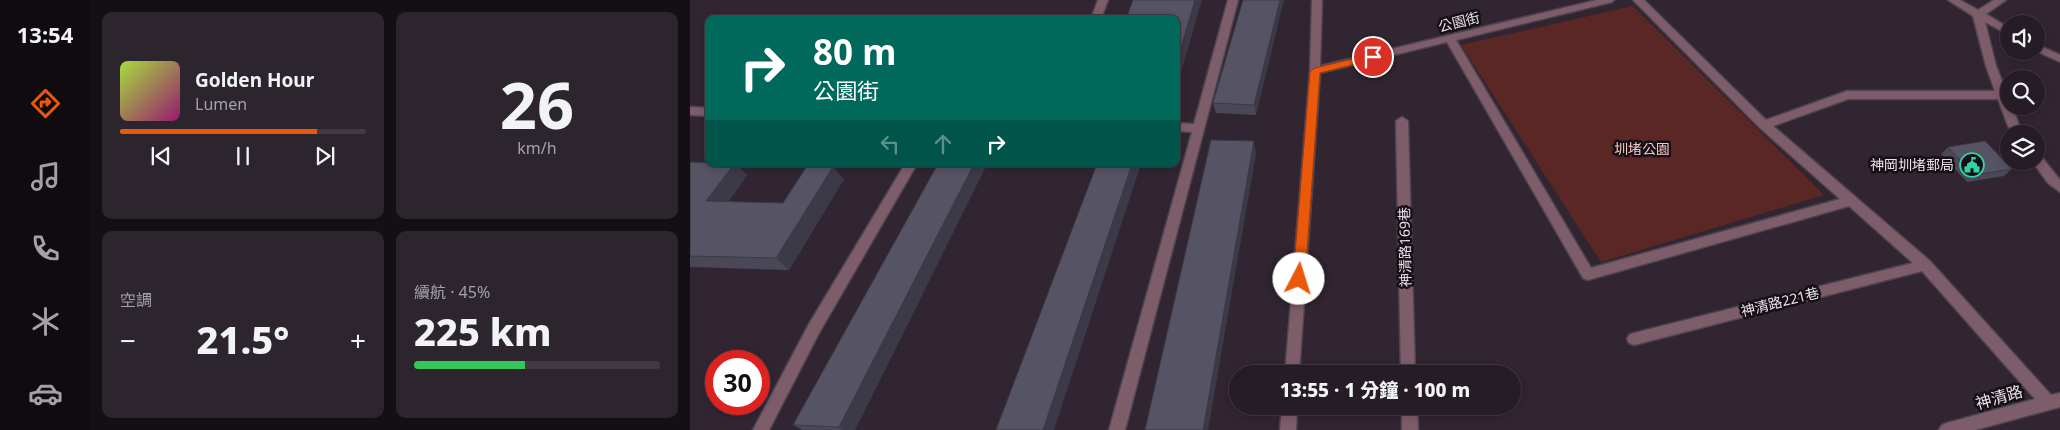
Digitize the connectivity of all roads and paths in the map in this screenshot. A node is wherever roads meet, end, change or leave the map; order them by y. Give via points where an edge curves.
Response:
1 (1103, 0) edge
2 (1233, 0) edge
3 (1317, 0) edge
4 (1609, 0) edge
5 (1638, 0) edge
6 (1952, 0) edge
7 (2001, 0) edge
8 (1097, 15) edge
9 (1978, 15) junction
10 (2000, 27) edge
11 (1450, 39) junction
12 (2045, 52) edge
13 (2060, 60) edge
14 (1315, 71) junction
15 (2000, 90) edge
16 (2000, 95) edge
17 (690, 111) edge
18 (705, 112) edge
19 (1402, 121) dead end
20 (1764, 125) junction
21 (1180, 127) edge
22 (1200, 128) junction
23 (909, 167) edge
24 (2045, 170) edge
25 (2060, 187) edge
26 (1851, 201) junction
27 (1925, 265) junction
28 (1634, 339) dead end
29 (1293, 365) edge
30 (1408, 365) edge
31 (2053, 401) edge
32 (1289, 415) edge
33 (1409, 415) edge
34 (762, 430) edge
35 (1117, 430) edge
36 (1288, 430) edge
37 (1410, 430) edge
38 (1947, 430) edge

1 - 8 street
2 - 22 street
3 - 14 street
4 - 11 street, 公園街
5 - 20 street
6 - 9 street
7 - 9 street
9 - 10 street
9 - 15 street
11 - 14 street, 公園街
11 - 26 street via 1588,274
12 - 13 street
14 - 29 street
16 - 20 street via 1847,94
17 - 18 street
19 - 30 street, 神清路169巷
20 - 26 street
21 - 22 street
22 - 35 street
23 - 34 street via 859,250
24 - 25 street
26 - 27 street
27 - 28 street, 神清路221巷
27 - 31 street
31 - 38 street, 神清路
32 - 36 street
33 - 37 street

